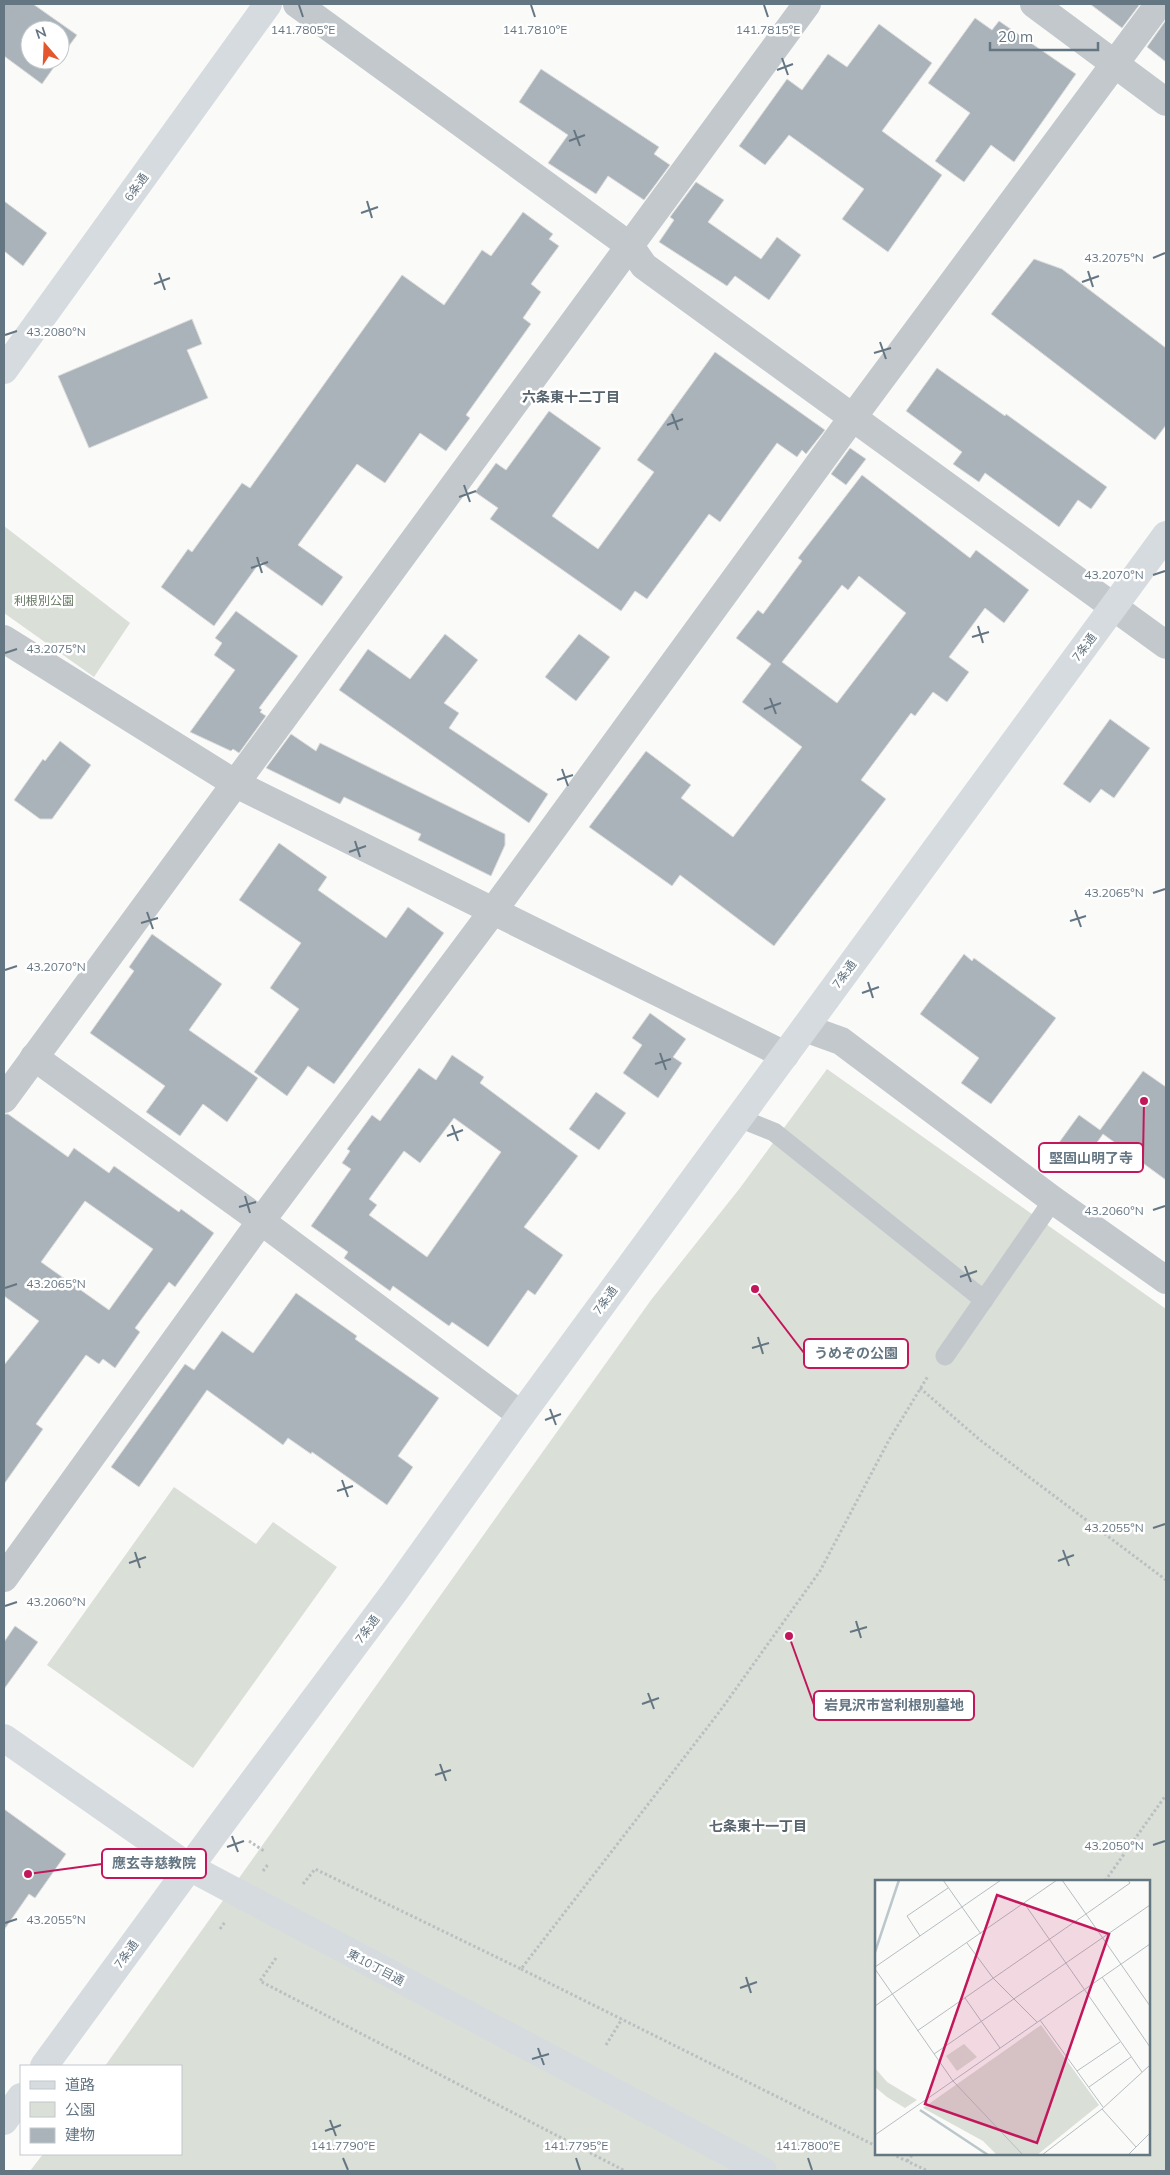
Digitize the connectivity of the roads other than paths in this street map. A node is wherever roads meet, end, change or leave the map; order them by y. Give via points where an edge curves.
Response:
1 (268, 4) edge
2 (296, 4) edge
3 (807, 4) edge
4 (1034, 4) edge
5 (1160, 4) edge
6 (1116, 64) junction
7 (1166, 102) edge
8 (630, 246) junction
9 (4, 370) edge
10 (853, 417) junction
11 (1166, 535) edge
12 (1114, 606) junction
13 (4, 639) edge
14 (1166, 645) edge
15 (236, 784) junction
16 (493, 911) junction
17 (805, 1028) junction
18 (785, 1055) junction
19 (34, 1057) junction
20 (4, 1099) edge
21 (738, 1118) junction
22 (1053, 1200) junction
23 (260, 1221) junction
24 (1166, 1280) edge
25 (984, 1300) junction
26 (945, 1356) road end
27 (520, 1415) junction
28 (4, 1578) edge
29 (4, 1738) edge
30 (189, 1867) junction
31 (45, 2065) edge
32 (20, 2098) edge
33 (4, 2121) edge
34 (763, 2171) edge

1 - 9 street, 6条通
2 - 8 street
3 - 8 street
4 - 6 street
5 - 6 street
6 - 7 street
6 - 10 street
8 - 10 street via 644,266
8 - 15 street
10 - 12 street
10 - 16 street
11 - 12 street, 7条通
12 - 14 street
12 - 17 street, 7条通
13 - 15 street
15 - 16 street
15 - 19 street
16 - 18 street
16 - 23 street
17 - 18 street, 7条通
17 - 22 street via 841,1041
18 - 21 street, 7条通
19 - 20 street
19 - 23 street
21 - 25 lane via 774,1132
21 - 27 street, 7条通
22 - 24 street
22 - 25 lane
23 - 27 street
23 - 28 street
25 - 26 lane
27 - 30 street, 7条通 via 396,1591
29 - 30 street, 東10丁目通
30 - 31 street, 7条通
30 - 34 street, 東10丁目通
32 - 33 street

